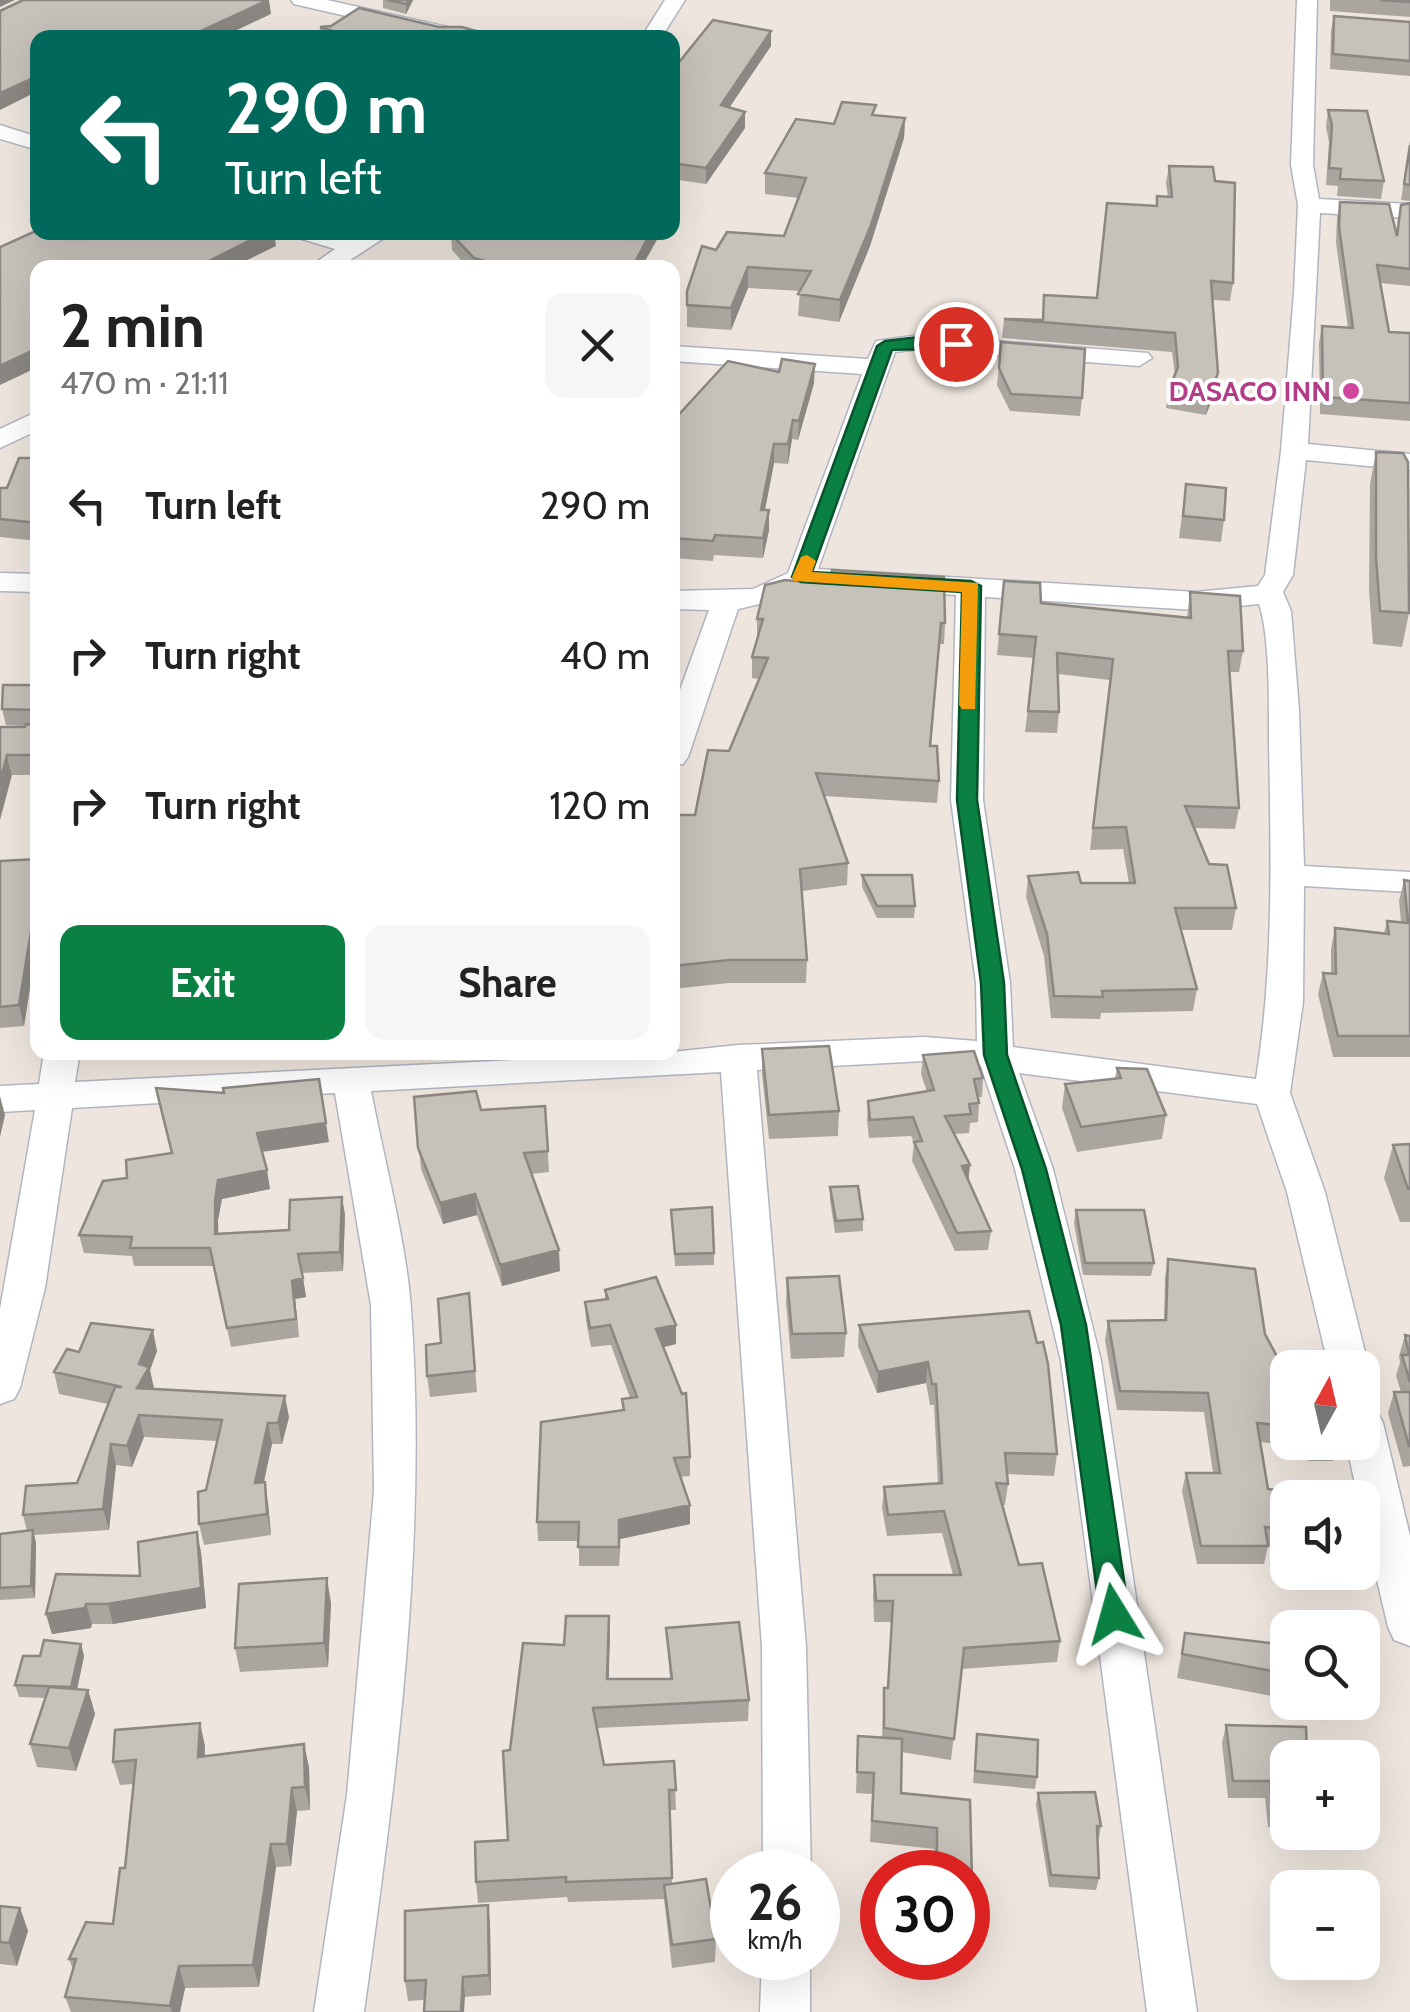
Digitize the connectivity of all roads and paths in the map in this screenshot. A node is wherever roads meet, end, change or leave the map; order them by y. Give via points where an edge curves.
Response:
1 (301, 0) edge
2 (675, 0) edge
3 (362, 6) edge
4 (1312, 13) edge
5 (328, 30) edge
6 (443, 30) edge
7 (656, 30) edge
8 (0, 132) edge
9 (30, 141) edge
10 (1309, 204) junction
11 (1410, 211) edge
12 (329, 240) edge
13 (369, 240) edge
14 (356, 248) junction
15 (334, 260) edge
16 (680, 354) edge
17 (1139, 358) dead end
18 (878, 366) junction
19 (30, 423) edge
20 (0, 440) edge
21 (1294, 452) junction
22 (1410, 462) edge
23 (801, 577) junction
24 (0, 582) edge
25 (30, 583) edge
26 (971, 586) junction
27 (1269, 592) junction
28 (680, 600) edge
29 (726, 602) junction
30 (680, 734) edge
31 (1288, 874) junction
32 (1410, 882) edge
33 (995, 1055) junction
34 (738, 1057) junction
35 (61, 1060) edge
36 (351, 1079) junction
37 (1272, 1093) junction
38 (54, 1097) junction
39 (0, 1099) edge
40 (1345, 1350) edge
41 (0, 1388) edge
42 (1371, 1460) edge
43 (1410, 1627) edge
44 (787, 1850) edge
45 (786, 1980) edge
46 (339, 2012) edge
47 (786, 2012) edge
48 (1172, 2012) edge

1 - 3 street
2 - 7 street
3 - 5 street
3 - 6 street
4 - 10 street via 1302,165
8 - 9 street
10 - 11 street
10 - 21 street
12 - 14 street
13 - 14 street
14 - 15 street
16 - 18 street
17 - 18 street via 919,342 885,346
18 - 23 street
19 - 20 street
21 - 22 street
21 - 27 street via 1279,574
23 - 26 street
23 - 29 street via 762,597
24 - 25 street
26 - 27 street via 1196,601
26 - 33 street via 967,800
27 - 31 street via 1284,710
28 - 29 street
29 - 30 street
31 - 32 street
31 - 37 street via 1286,1002
33 - 34 street via 924,1049
33 - 37 street
33 - 48 street via 1034,1169 1081,1361
34 - 36 street
34 - 44 street via 784,1646
35 - 38 street
36 - 38 street
36 - 46 street via 391,1305 395,1491 370,1795
37 - 40 street via 1306,1192
38 - 39 street
38 - 41 street via 25,1288
42 - 43 street
45 - 47 street

